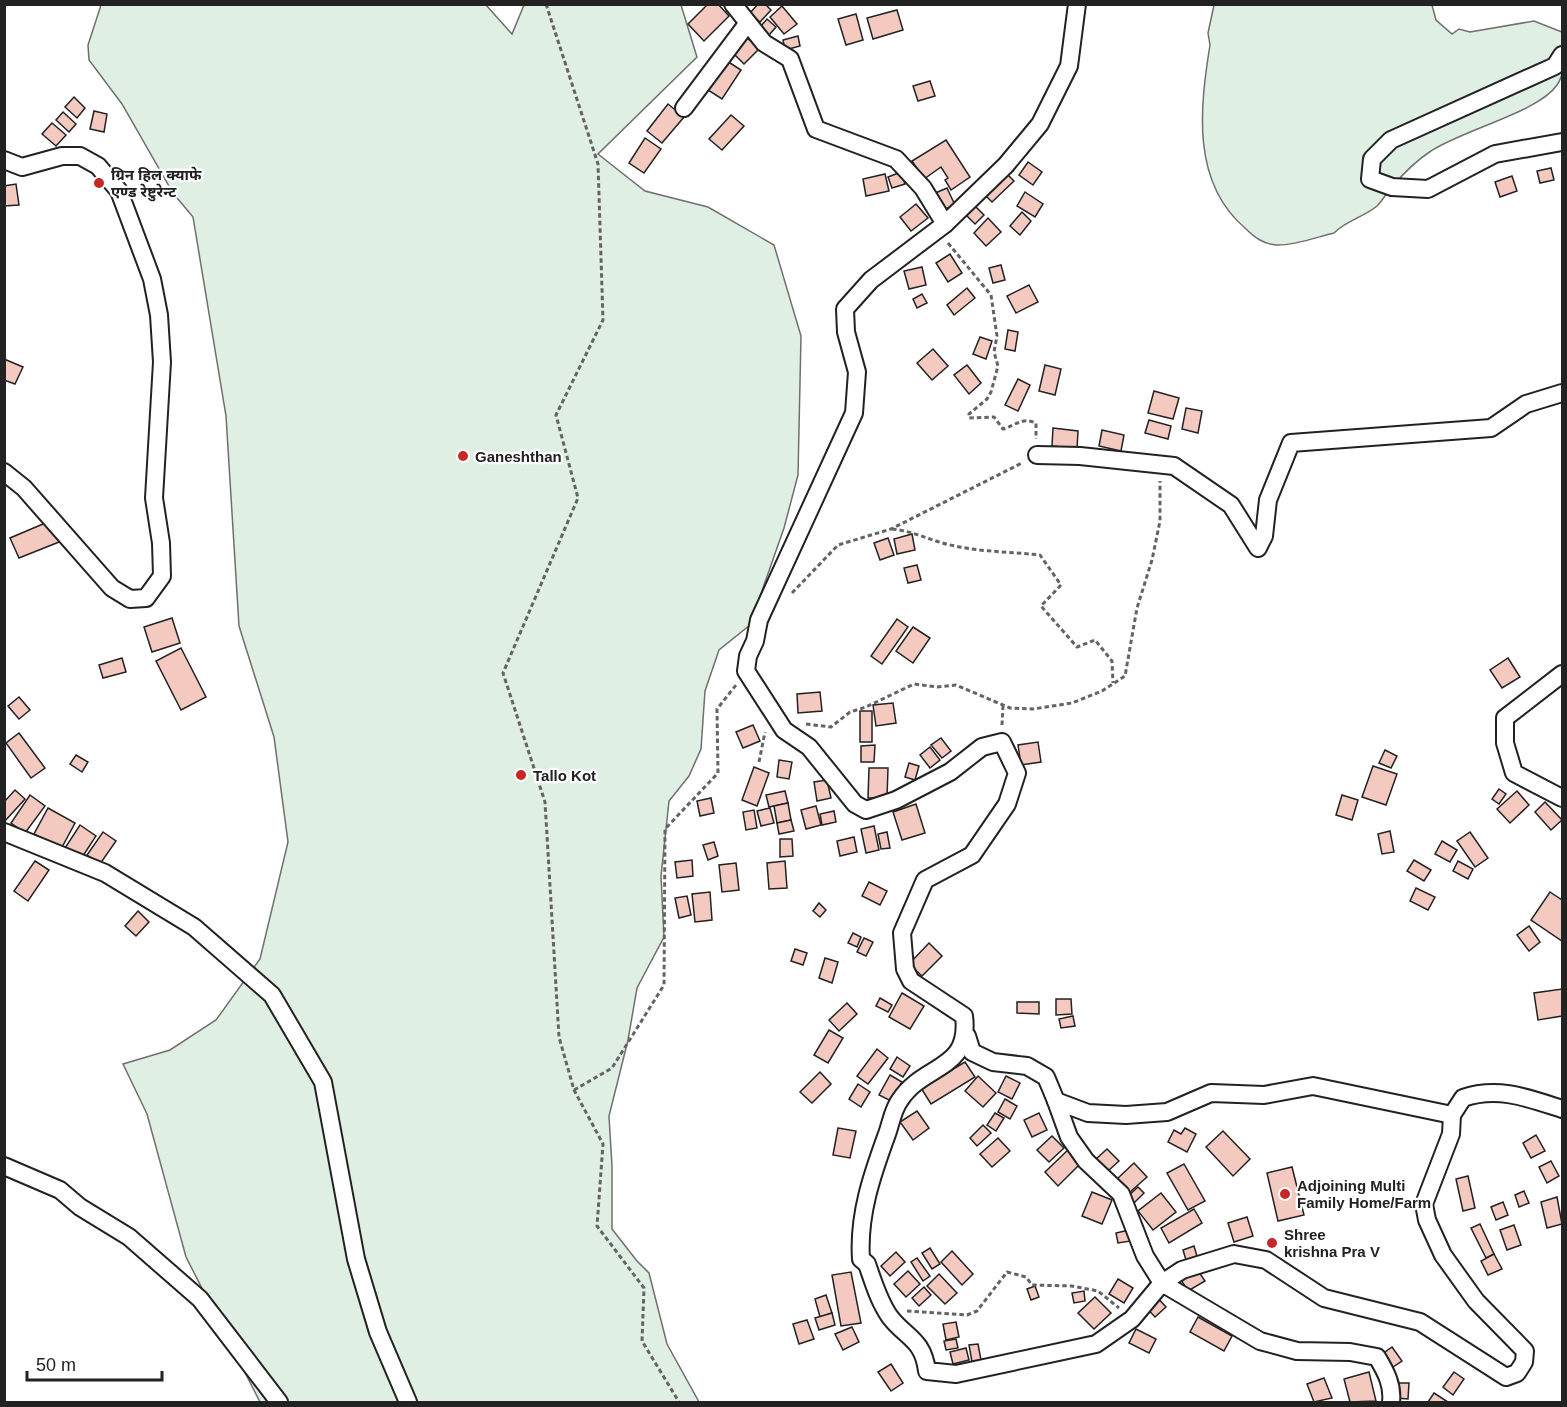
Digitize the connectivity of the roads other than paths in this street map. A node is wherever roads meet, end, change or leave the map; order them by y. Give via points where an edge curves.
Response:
1 (733, 4) edge
2 (1077, 4) edge
3 (747, 24) junction
4 (1563, 55) edge
5 (684, 108) dead end
6 (1563, 142) edge
7 (4, 160) edge
8 (941, 227) junction
9 (1563, 393) edge
10 (1037, 455) road end
11 (4, 472) edge
12 (1563, 674) edge
13 (1563, 798) edge
14 (4, 832) edge
15 (966, 1036) junction
16 (1056, 1101) junction
17 (1563, 1109) edge
18 (1452, 1115) junction
19 (4, 1166) edge
20 (1162, 1283) junction
21 (279, 1402) edge
22 (408, 1402) edge
23 (1391, 1402) edge

1 - 3 street
2 - 8 street via 1069,66 1040,124 1006,165
3 - 5 street
3 - 8 street via 764,43 790,59 816,129 896,159 923,188
4 - 6 street via 1555,66 1391,140 1372,159 1370,179 1392,187 1428,189 1495,154
7 - 11 street via 22,167 62,156 80,156 98,166 119,191 152,279 162,362 154,498 162,576 146,598 130,599 112,588 24,488
8 - 15 street via 871,280 845,309 846,332 857,372 855,413 759,620 746,671 784,729 809,747 855,804 866,810 896,800 951,772 982,747 1002,742 1017,773 1007,804 972,855 924,880 902,933 905,969 911,981 964,1016
9 - 10 street via 1526,404 1491,428 1291,443 1269,500 1264,536 1258,548 1231,505 1174,466
12 - 13 street via 1505,718 1505,743 1514,773
14 - 22 street via 105,873 184,921 272,995 323,1082 356,1259 378,1332
15 - 16 street via 972,1052 993,1062 1027,1066 1046,1077
15 - 20 street via 961,1049 946,1064 913,1083 898,1102 869,1186 859,1238 861,1258 890,1317 915,1340 927,1371 957,1374 1096,1344 1132,1319
16 - 18 street via 1088,1113 1126,1115 1167,1112 1211,1093 1264,1095 1313,1086
16 - 20 street via 1069,1137 1086,1161 1121,1194 1145,1256
17 - 18 street via 1522,1096 1482,1091 1463,1098
18 - 20 street via 1451,1134 1424,1204 1427,1220 1443,1255 1476,1301 1524,1351 1518,1373 1506,1377 1420,1322 1324,1298 1266,1260 1234,1254 1182,1270
19 - 21 street via 60,1190 129,1237 200,1299
20 - 23 street via 1260,1341 1297,1351 1350,1352 1377,1358 1387,1374

